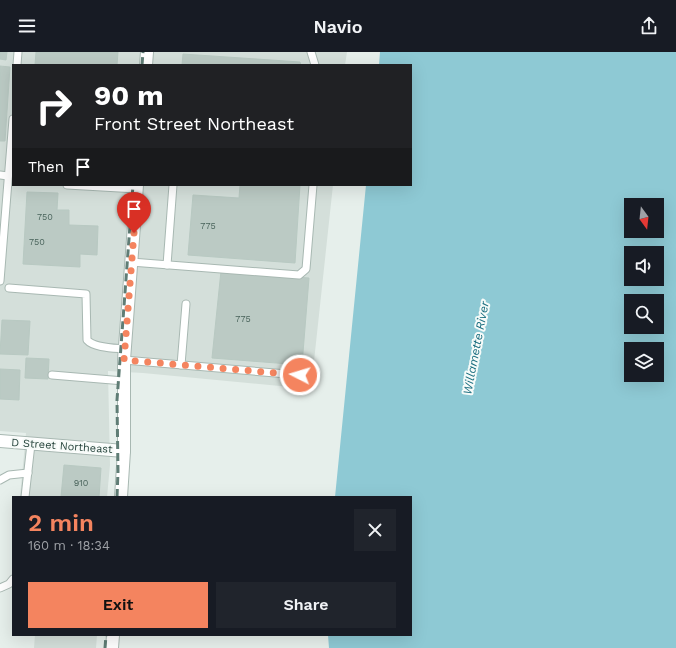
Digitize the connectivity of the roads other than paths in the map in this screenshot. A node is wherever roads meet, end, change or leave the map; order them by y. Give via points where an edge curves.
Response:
1 (18, 52) edge
2 (147, 52) edge
3 (311, 52) edge
4 (17, 64) edge
5 (146, 64) edge
6 (314, 64) edge
7 (12, 130) edge
8 (0, 175) edge
9 (8, 176) junction
10 (102, 186) edge
11 (173, 186) edge
12 (313, 186) edge
13 (137, 187) edge
14 (131, 262) junction
15 (167, 265) junction
16 (0, 281) edge
17 (9, 288) dead end
18 (186, 304) dead end
19 (125, 354) junction
20 (180, 365) junction
21 (52, 375) dead end
22 (300, 375) dead end
23 (124, 381) junction
24 (0, 441) edge
25 (31, 444) junction
26 (124, 451) junction
27 (28, 473) junction
28 (0, 480) edge
29 (25, 496) edge
30 (121, 496) edge
31 (12, 580) edge
32 (0, 588) edge
33 (113, 636) edge
34 (112, 648) edge

1 - 4 lane
2 - 5 street
3 - 6 lane
7 - 9 lane
8 - 9 lane
9 - 16 lane
10 - 13 lane
11 - 15 lane
12 - 15 lane via 306,269 299,274
13 - 14 street
14 - 15 lane
14 - 19 street
17 - 19 lane via 86,294 87,340 89,343
18 - 20 lane
19 - 20 lane
19 - 23 street
20 - 22 lane
21 - 23 lane
23 - 26 street
24 - 25 street, D Street Northeast
25 - 26 street, D Street Northeast
25 - 27 lane
26 - 30 street
27 - 28 lane via 9,475
27 - 29 lane
31 - 32 lane
33 - 34 street

